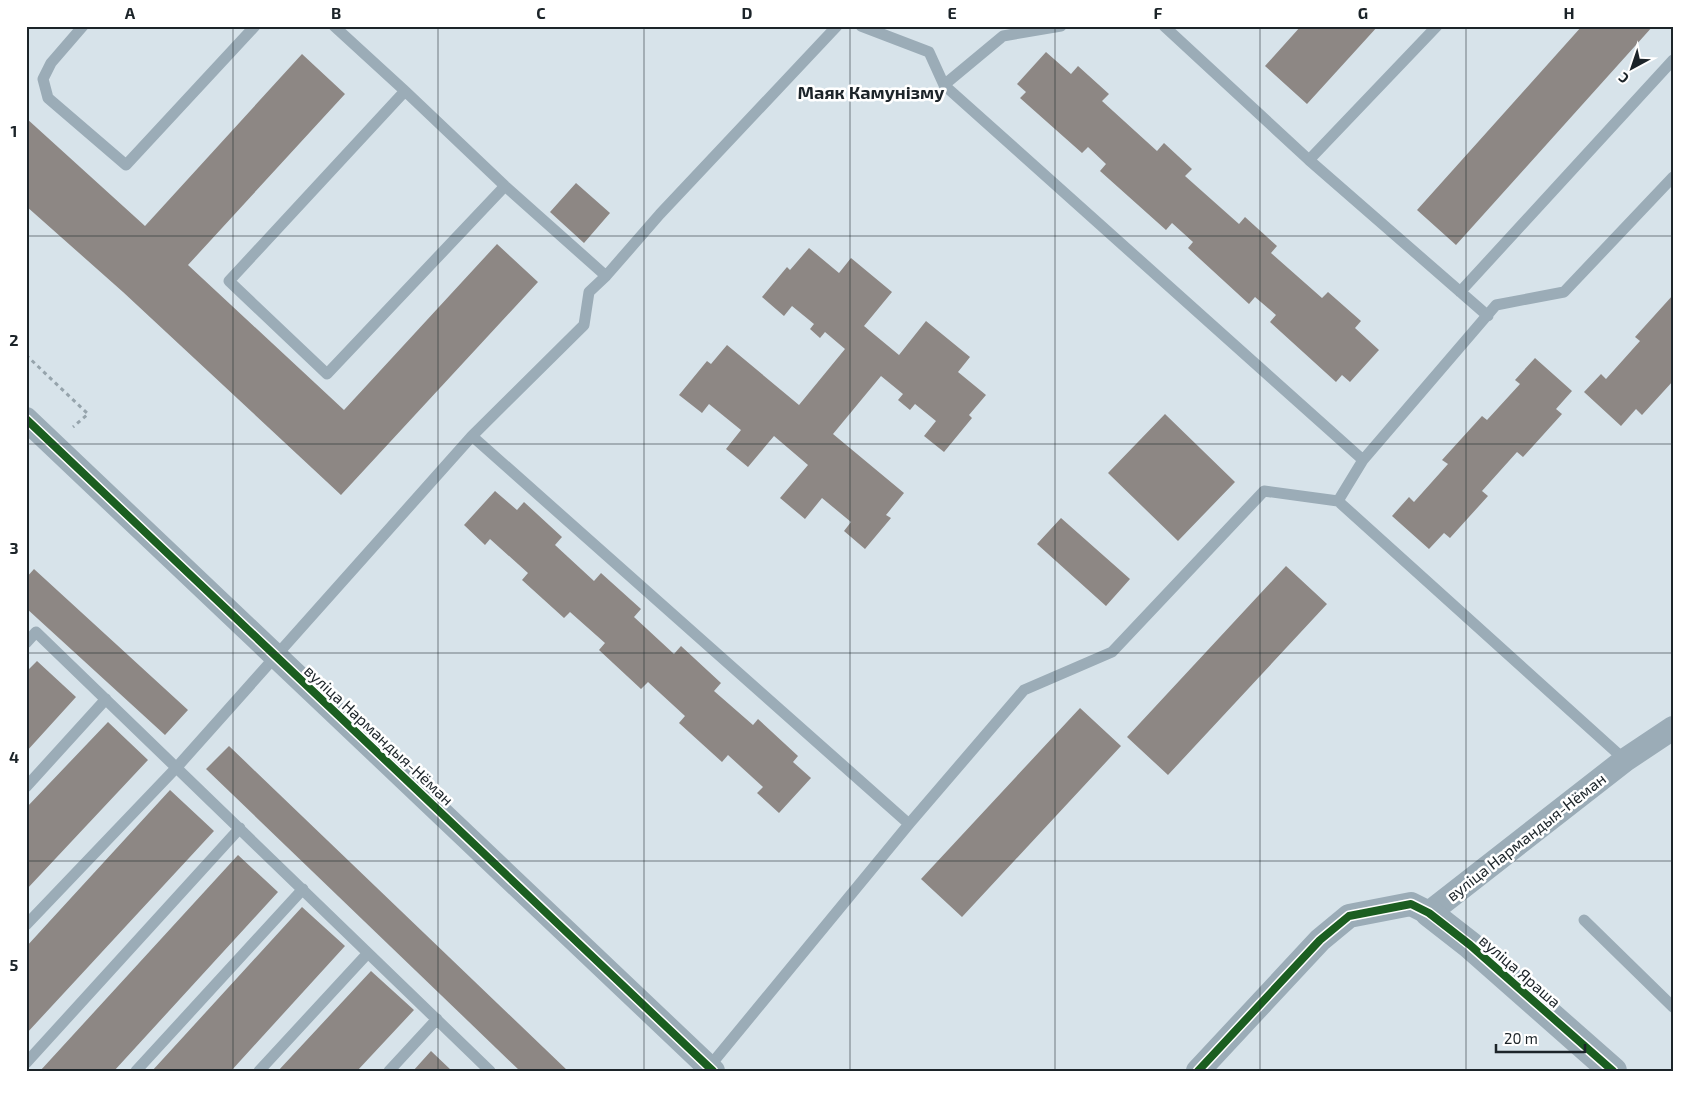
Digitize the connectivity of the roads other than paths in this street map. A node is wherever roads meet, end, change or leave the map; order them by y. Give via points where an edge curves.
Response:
1 (83, 26) edge
2 (255, 26) edge
3 (334, 26) edge
4 (837, 26) edge
5 (861, 26) edge
6 (1061, 26) edge
7 (1164, 26) edge
8 (1437, 26) edge
9 (1673, 60) edge
10 (944, 85) junction
11 (405, 91) junction
12 (1309, 160) junction
13 (1673, 177) edge
14 (505, 186) junction
15 (606, 276) junction
16 (1460, 292) junction
17 (1488, 316) junction
18 (26, 419) edge
19 (472, 436) junction
20 (1364, 460) junction
21 (1338, 501) junction
22 (26, 643) edge
23 (276, 657) junction
24 (106, 699) junction
25 (1673, 728) edge
26 (1625, 760) junction
27 (177, 767) junction
28 (26, 787) edge
29 (909, 824) junction
30 (240, 828) junction
31 (302, 889) junction
32 (1430, 913) junction
33 (1584, 920) dead end
34 (26, 925) edge
35 (368, 953) junction
36 (1673, 1007) edge
37 (437, 1019) junction
38 (26, 1062) edge
39 (711, 1069) edge
40 (136, 1071) edge
41 (260, 1071) edge
42 (389, 1071) edge
43 (490, 1071) edge
44 (1198, 1071) edge
45 (1612, 1071) edge

1 - 2 lane via 50,64 43,79 48,98 126,165
3 - 11 lane
4 - 15 lane
5 - 10 lane via 929,52
6 - 10 lane via 1004,36
7 - 12 lane
8 - 12 lane
9 - 16 lane
10 - 20 lane
11 - 14 lane
11 - 14 lane via 230,281 327,374
12 - 16 lane
13 - 17 lane via 1564,292 1496,305
14 - 15 lane
15 - 19 lane via 589,292 584,325
16 - 17 lane
17 - 20 lane
18 - 23 street, вуліца Нармандыя-Нёман
19 - 23 lane
19 - 29 lane
20 - 21 lane
21 - 26 lane
21 - 29 lane via 1264,491 1112,652 1024,690
22 - 24 lane via 36,632
23 - 27 lane
23 - 39 street, вуліца Нармандыя-Нёман
24 - 27 lane
24 - 28 lane
25 - 26 street, вуліца Нармандыя-Нёман
26 - 32 street, вуліца Нармандыя-Нёман
27 - 30 lane
27 - 34 lane
29 - 39 lane
30 - 31 lane
30 - 38 lane
31 - 35 lane
31 - 40 lane
32 - 44 street, вуліца Нармандыя-Нёман via 1412,904 1348,916 1320,940
32 - 45 street, вуліца Яраша via 1470,944
33 - 36 lane
35 - 37 lane
35 - 41 lane
37 - 42 lane
37 - 43 lane

